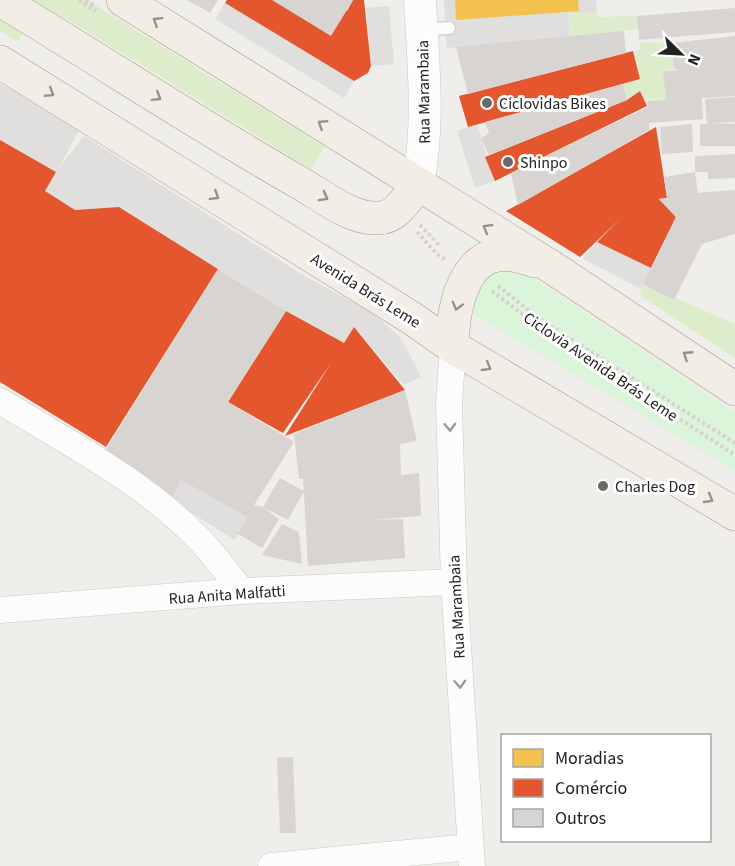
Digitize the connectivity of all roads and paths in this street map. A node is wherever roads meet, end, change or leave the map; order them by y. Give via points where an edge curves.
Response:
1 (0, 0) edge
2 (123, 0) edge
3 (430, 19) edge
4 (0, 62) edge
5 (418, 184) junction
6 (553, 268) junction
7 (472, 271) junction
8 (453, 347) junction
9 (735, 389) edge
10 (0, 401) edge
11 (735, 443) edge
12 (735, 455) edge
13 (735, 514) edge
14 (454, 582) junction
15 (242, 591) junction
16 (0, 610) edge
17 (471, 857) edge
18 (271, 866) edge

1 -> 5 main road via 261,162 356,214 376,219 388,217
5 -> 2 main road
3 - 5 street, Rua Marambaia via 424,150
4 -> 8 main road, Avenida Brás Leme
6 -> 5 main road
6 - 7 main road via 506,255 486,259
9 -> 6 main road
7 -> 8 main road via 454,312
7 - 11 path via 541,320
7 - 12 path, Ciclovia Avenida Brás Leme via 540,327
8 -> 13 main road, Avenida Brás Leme
8 -> 14 street, Rua Marambaia via 449,402
10 - 15 street via 114,472 168,511 201,541
14 - 15 street, Rua Anita Malfatti
14 -> 17 street, Rua Marambaia
15 - 16 street, Rua Anita Malfatti
17 - 18 street

